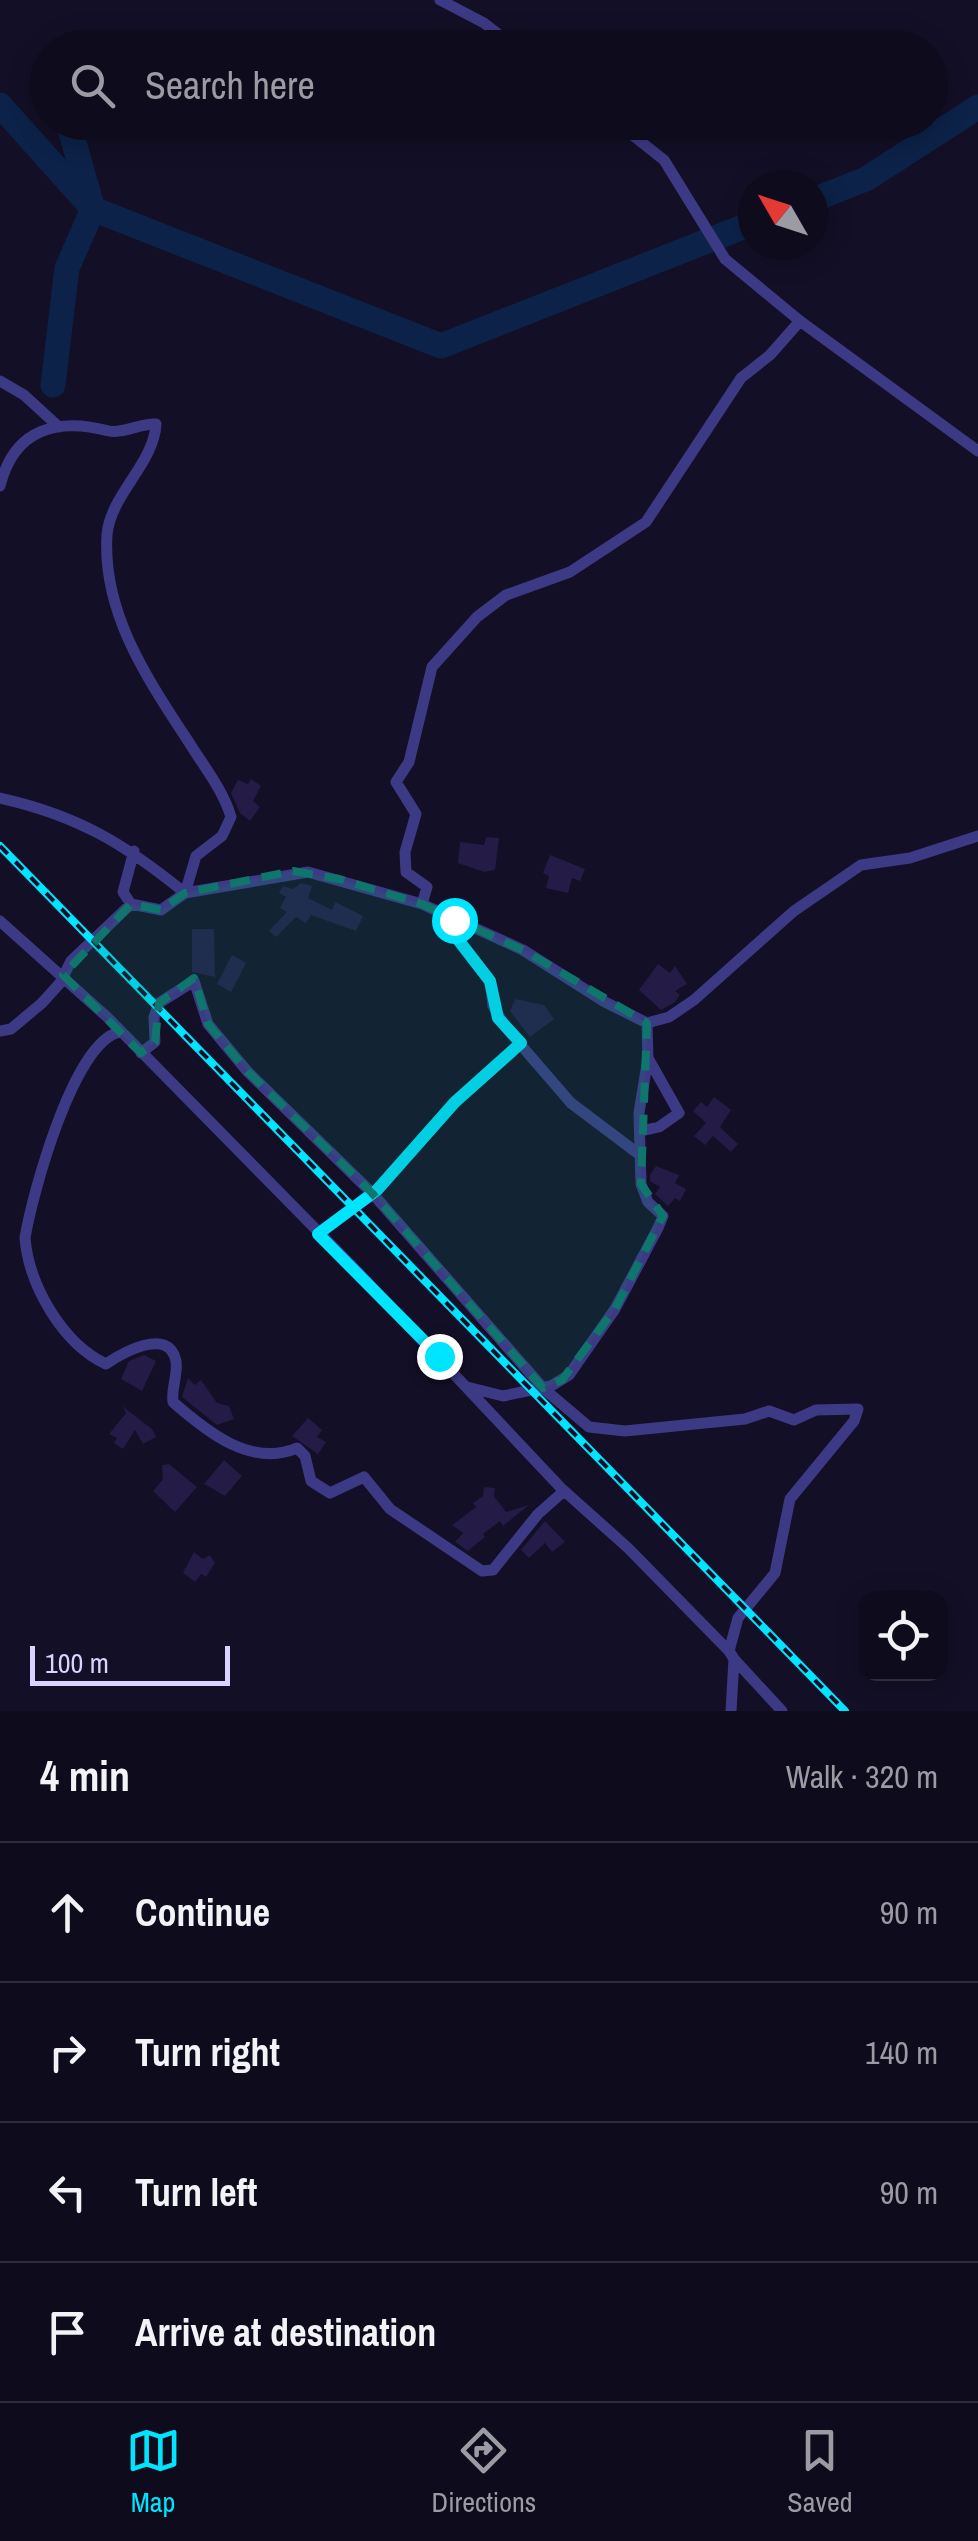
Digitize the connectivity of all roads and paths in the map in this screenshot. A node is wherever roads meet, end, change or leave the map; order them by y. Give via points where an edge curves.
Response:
1 (440, 0) edge
2 (493, 30) edge
3 (639, 140) edge
4 (800, 321) junction
5 (0, 381) edge
6 (59, 427) junction
7 (978, 451) edge
8 (0, 486) edge
9 (0, 798) edge
10 (978, 836) edge
11 (134, 851) junction
12 (185, 893) junction
13 (131, 904) junction
14 (422, 904) junction
15 (439, 915) junction
16 (0, 921) edge
17 (63, 975) junction
18 (647, 1023) junction
19 (0, 1031) edge
20 (120, 1032) junction
21 (521, 1043) junction
22 (141, 1053) junction
23 (648, 1058) junction
24 (640, 1131) junction
25 (640, 1155) junction
26 (372, 1193) junction
27 (318, 1234) junction
28 (467, 1387) junction
29 (543, 1388) junction
30 (564, 1491) junction
31 (731, 1655) junction
32 (732, 1711) edge
33 (782, 1711) edge

1 - 2 street
3 - 4 street via 664,160 724,259
4 - 7 street
4 - 14 street via 742,378 646,522 570,572 506,595 440,654 409,762 396,782 416,814 406,872 427,887
5 - 6 street
6 - 8 street via 20,442
6 - 12 street via 157,428 109,520 107,544 124,632 231,817 222,836 196,856
9 - 11 street
10 - 18 street via 861,865 794,911 694,1000
11 - 12 street
11 - 13 street via 122,892
12 - 13 street via 160,910
12 - 14 street via 308,872
13 - 17 street
14 - 15 street
15 - 18 street via 523,950
15 - 21 street via 490,981 498,1018
16 - 17 street
17 - 19 street via 42,1003
17 - 20 street
18 - 23 street
20 - 22 street
20 - 30 street via 104,1039 64,1100 24,1238 55,1322 84,1354 106,1364 129,1348 156,1343 170,1350 176,1359 172,1402 213,1437 266,1456 297,1448 311,1481 330,1493 364,1477 390,1509 482,1571 493,1570
21 - 25 street via 571,1104
21 - 26 street
22 - 26 street via 155,1042 159,1003 194,982 218,1038
22 - 27 street
23 - 24 street
23 - 24 street via 679,1113
24 - 25 street
25 - 29 street via 641,1184 663,1216 615,1310 569,1375
26 - 27 street
26 - 29 street
27 - 28 street
28 - 29 street via 503,1396
28 - 30 street
29 - 31 street via 588,1427 626,1431 768,1411 794,1420 816,1410 858,1409 790,1498 775,1573 732,1630
30 - 31 street
31 - 32 street
31 - 33 street

